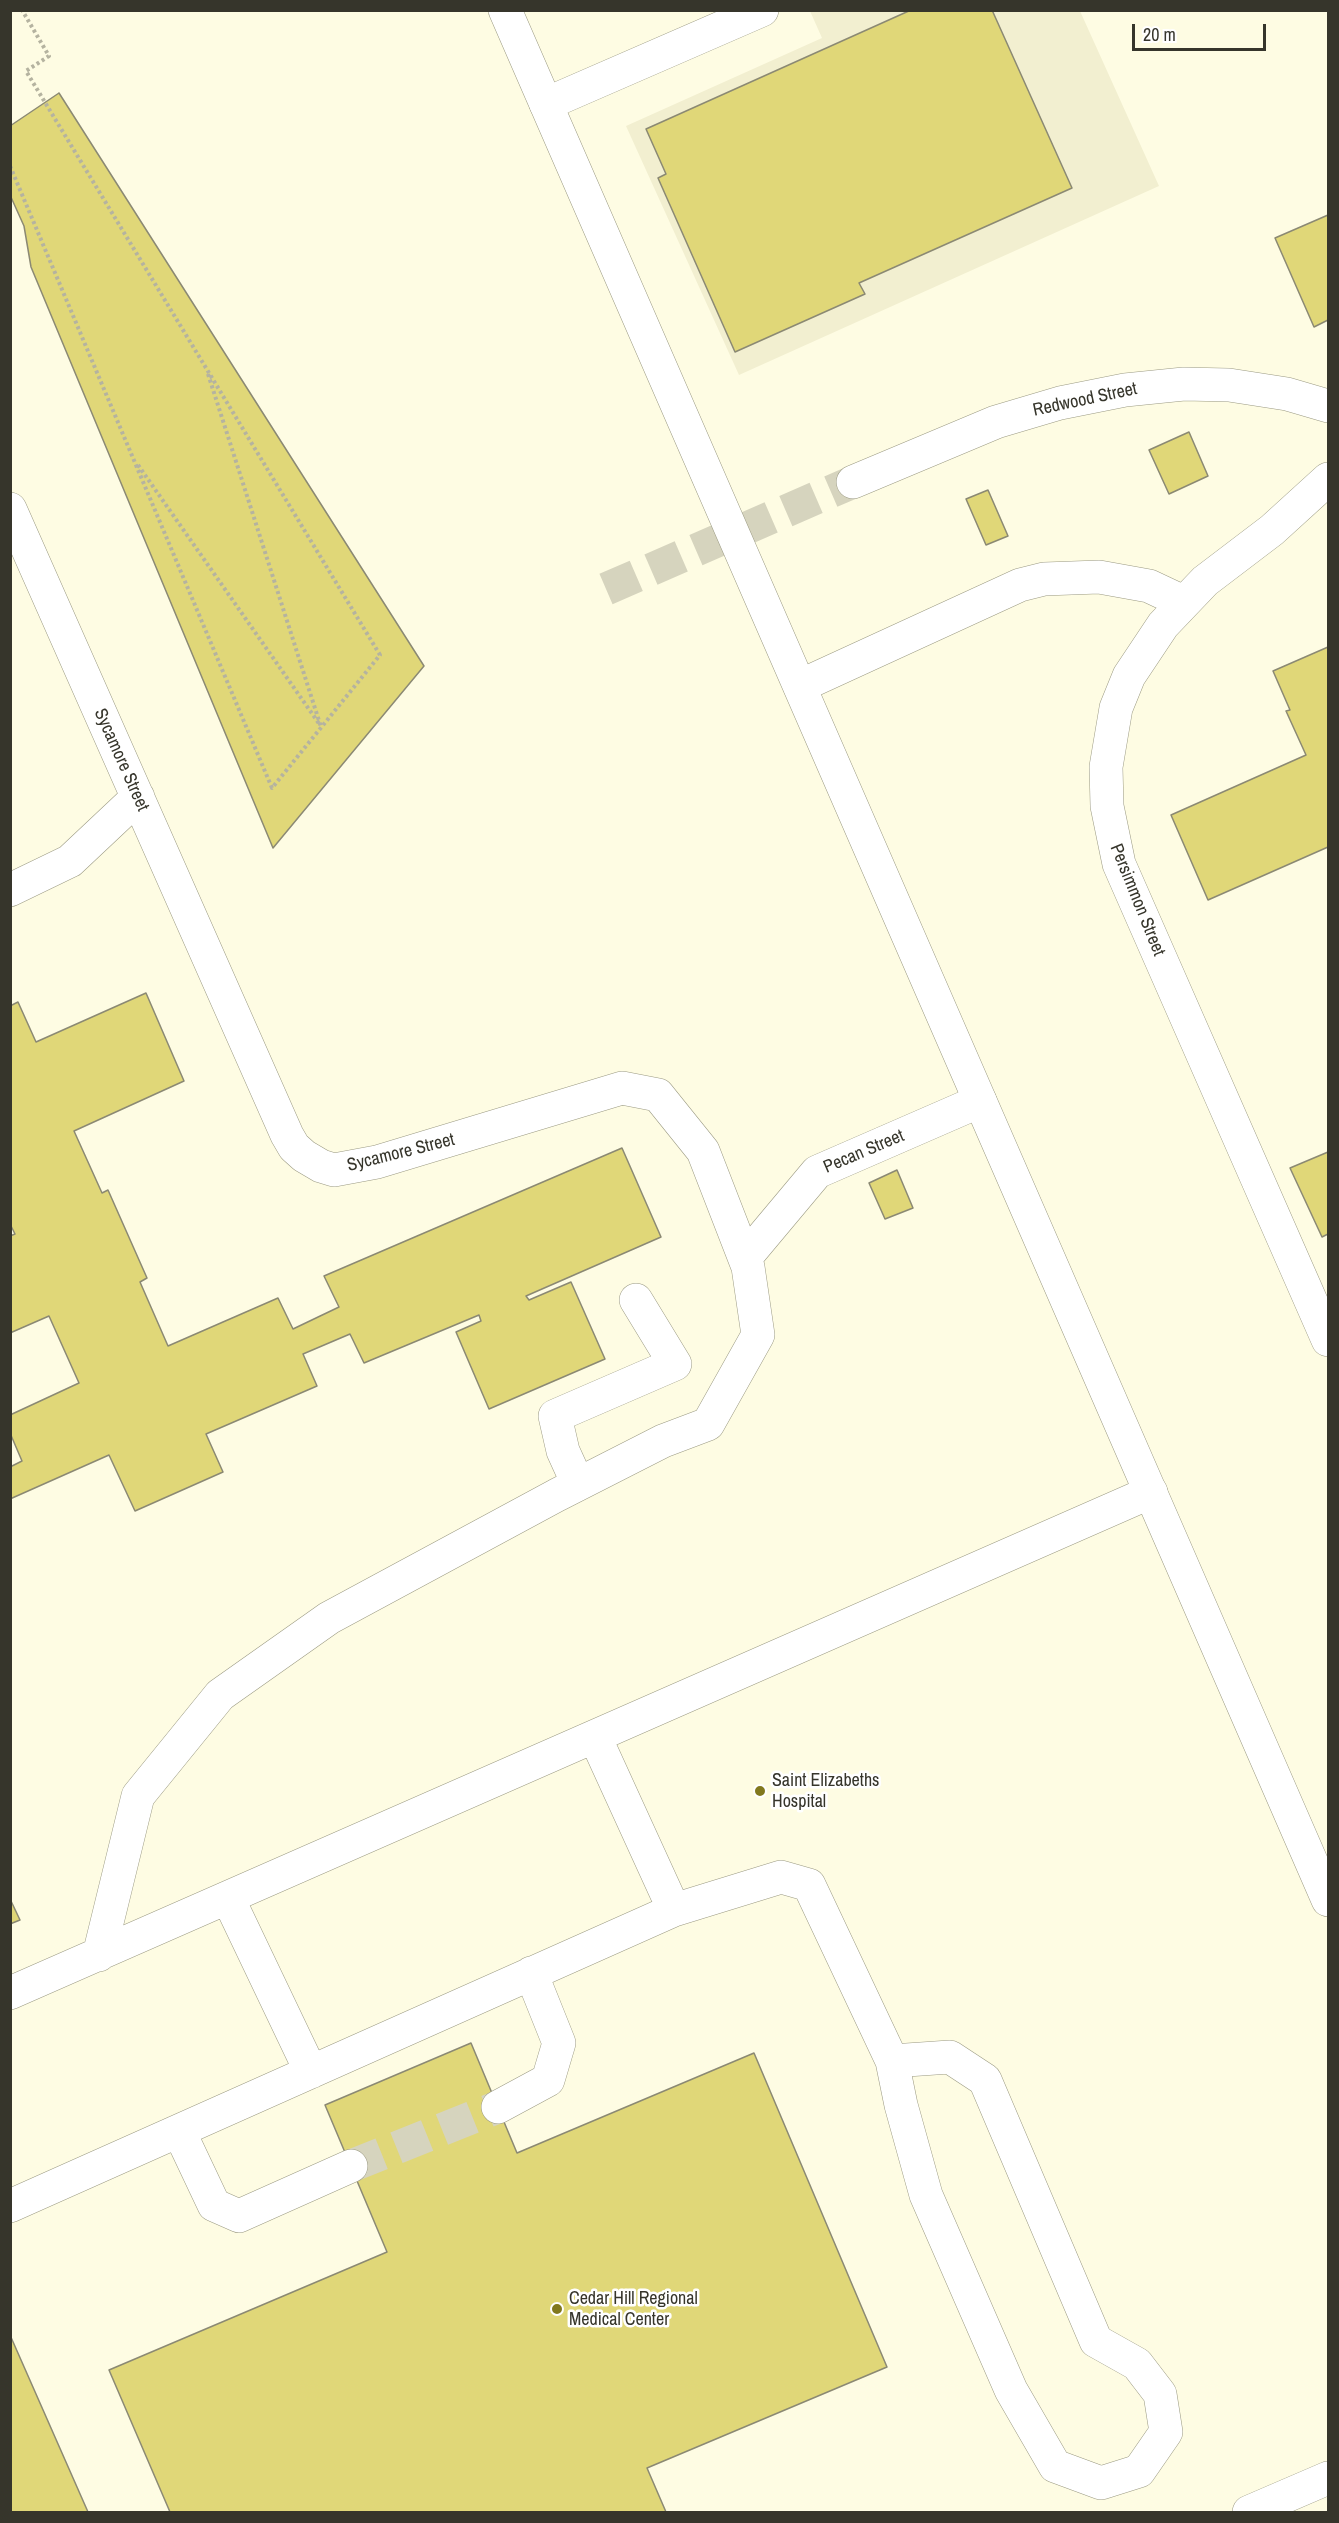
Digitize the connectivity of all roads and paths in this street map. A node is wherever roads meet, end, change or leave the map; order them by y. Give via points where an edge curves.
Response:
1 (22, 10) edge
2 (505, 10) edge
3 (762, 10) edge
4 (546, 104) junction
5 (10, 166) edge
6 (206, 368) junction
7 (1329, 406) edge
8 (133, 458) junction
9 (1329, 479) edge
10 (853, 482) tunnel mouth
11 (10, 508) edge
12 (1183, 602) junction
13 (800, 686) junction
14 (322, 728) junction
15 (138, 797) junction
16 (10, 890) edge
17 (980, 1101) junction
18 (745, 1258) junction
19 (636, 1300) dead end
20 (1329, 1340) edge
21 (578, 1484) junction
22 (1151, 1492) junction
23 (595, 1737) junction
24 (228, 1898) junction
25 (1329, 1900) edge
26 (674, 1910) junction
27 (99, 1955) junction
28 (531, 1973) junction
29 (10, 1993) edge
30 (892, 2061) junction
31 (311, 2072) junction
32 (498, 2107) tunnel mouth
33 (179, 2131) junction
34 (351, 2166) tunnel mouth
35 (10, 2206) edge
36 (1329, 2478) edge
37 (1249, 2512) edge

1 - 6 path via 49,56 26,71
2 - 4 street
3 - 4 street
4 - 13 street
5 - 8 path
6 - 14 path
6 - 14 path via 380,655
7 - 10 street, Redwood Street via 1287,394 1229,385 1184,384 1125,390 1060,403 996,422
8 - 14 path
8 - 14 path via 272,788
9 - 12 street, Persimmon Street
11 - 15 street, Sycamore Street
12 - 13 street via 1149,586 1109,579 1044,579 1020,585
12 - 20 street, Persimmon Street via 1144,650 1116,708 1106,766 1107,806 1114,845 1127,883
13 - 17 street
15 - 16 street via 70,861
15 - 18 street, Sycamore Street via 287,1135 304,1156 334,1170 377,1162 622,1088 658,1095 703,1151
17 - 18 street, Pecan Street via 817,1172
17 - 22 street
18 - 21 street, Sycamore Street via 758,1335 708,1424 663,1441
19 - 21 street via 675,1364 555,1416 563,1451
21 - 27 street via 329,1618 220,1695 138,1796
22 - 23 street
22 - 25 street
23 - 24 street
23 - 26 street
24 - 27 street
24 - 31 street
26 - 28 street
26 - 30 street via 781,1877 809,1885
27 - 29 street
28 - 31 street
28 - 32 street via 559,2043 548,2080
30 - 30 street via 926,2195 1011,2390 1054,2466 1101,2483 1139,2471 1166,2432 1160,2394 1137,2364 1096,2341 985,2080 950,2057
31 - 33 street
33 - 34 street via 214,2205 239,2216
33 - 35 street
36 - 37 street

